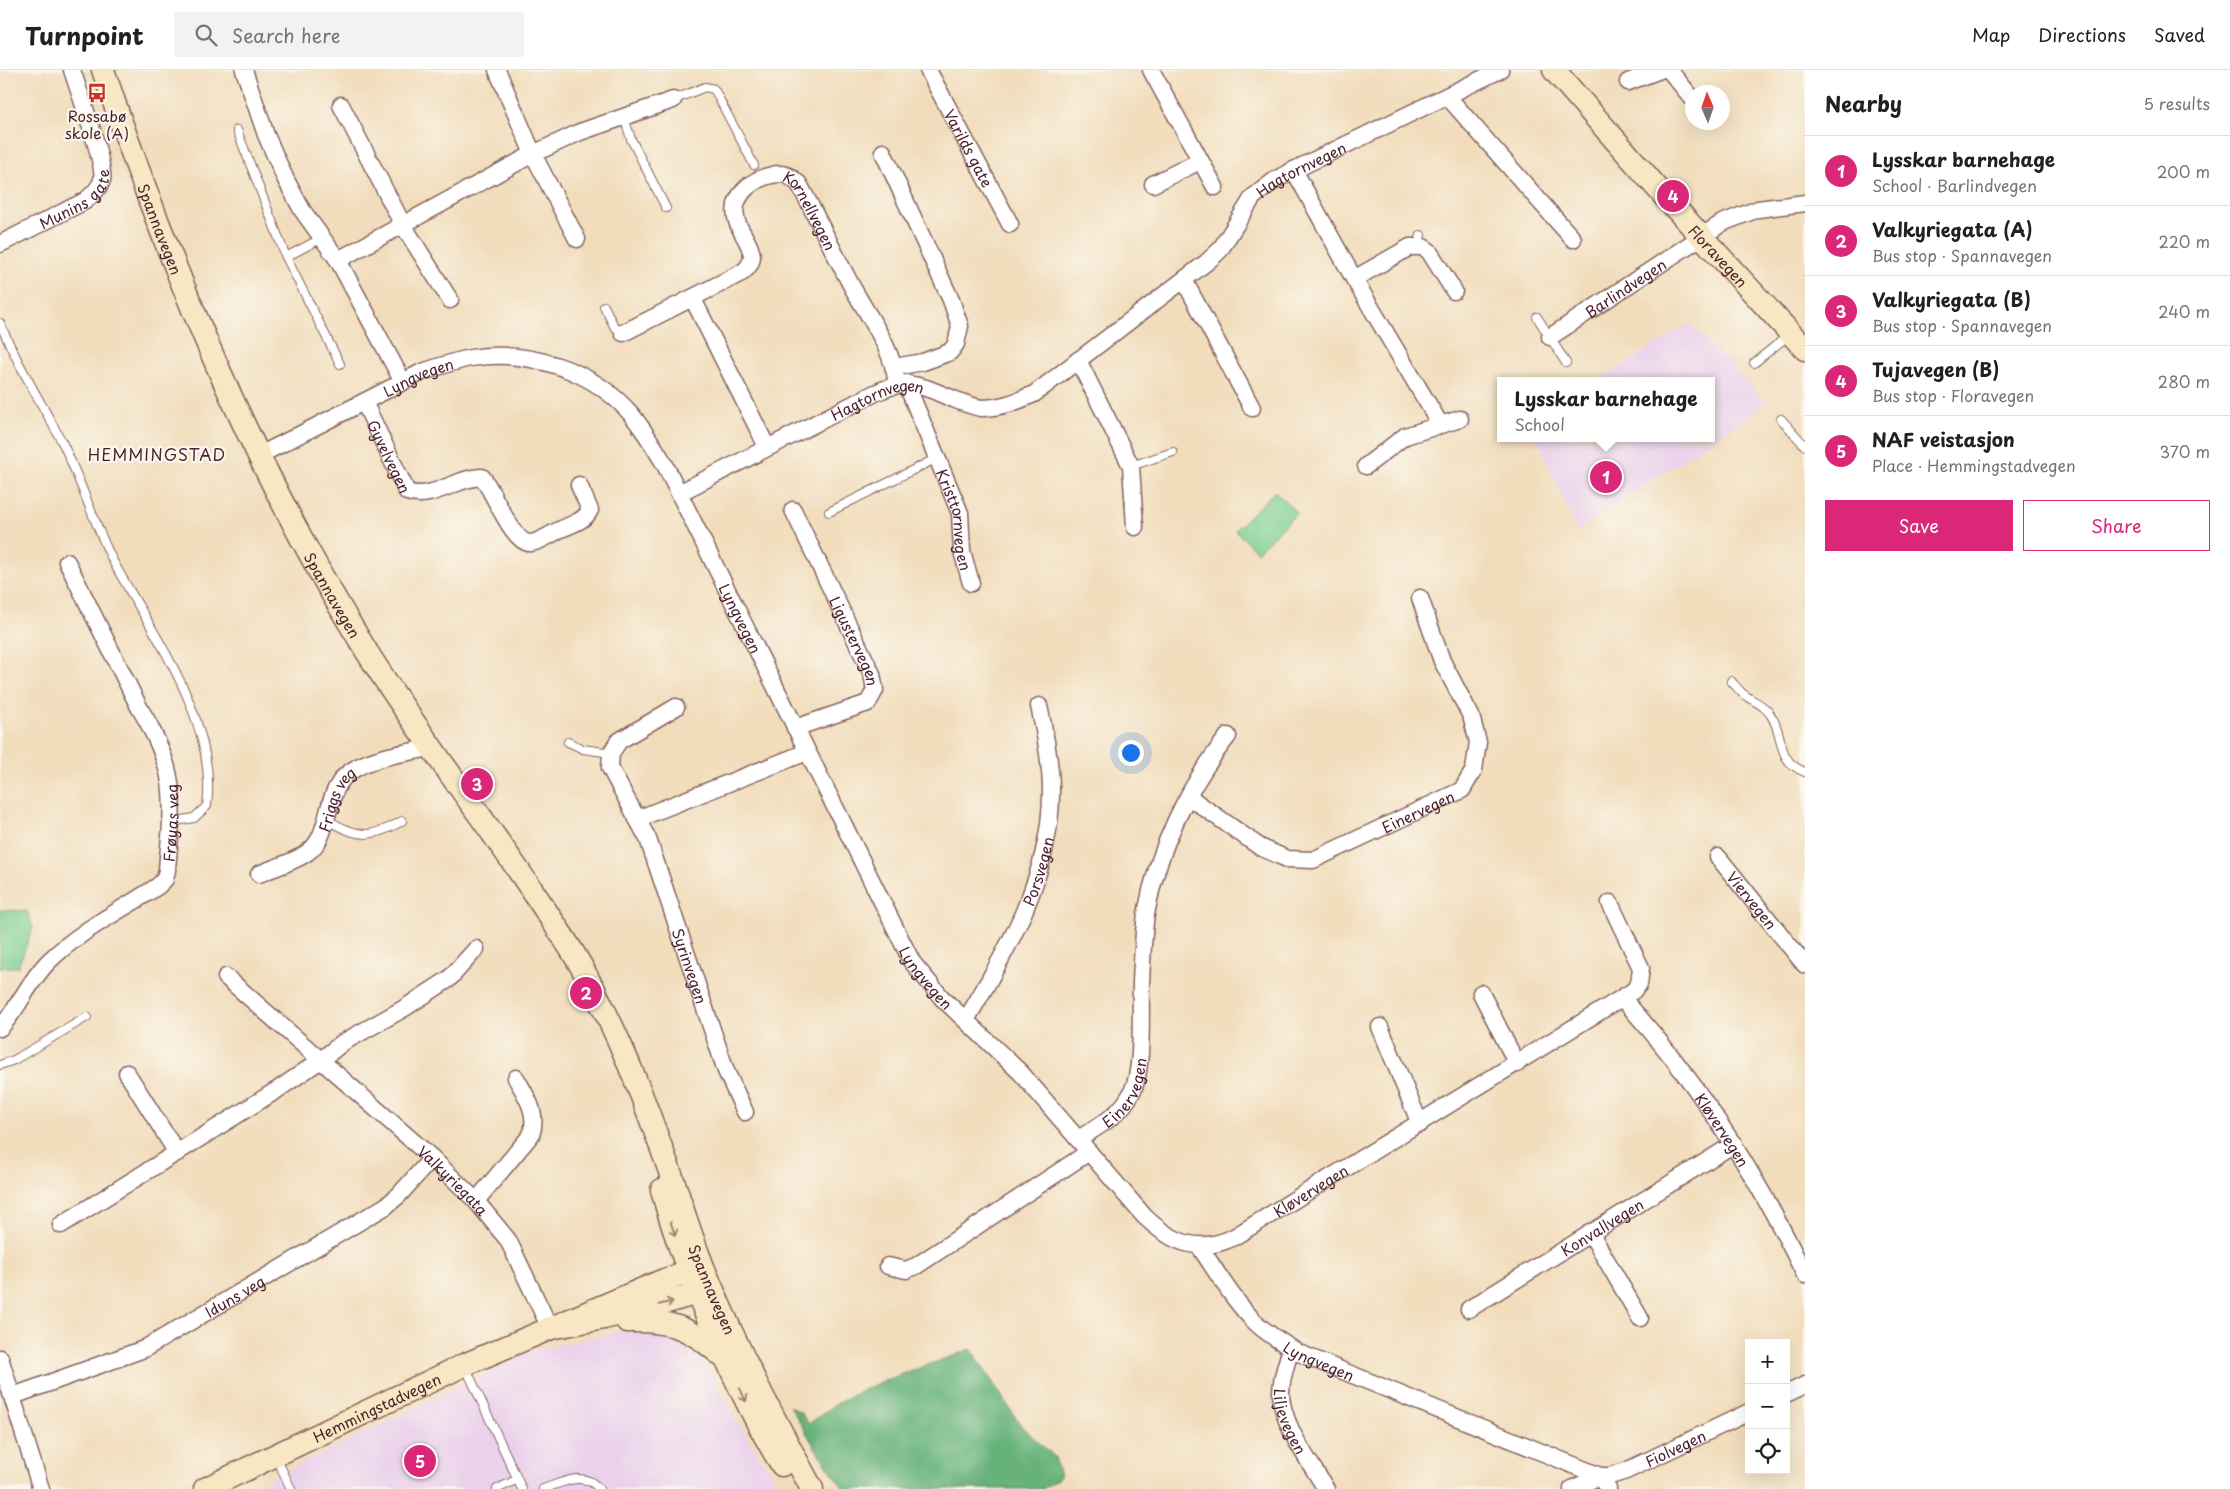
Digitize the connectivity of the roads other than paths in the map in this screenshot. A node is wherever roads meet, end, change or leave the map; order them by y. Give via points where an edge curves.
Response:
1 (72, 70) edge
2 (103, 70) edge
3 (244, 70) edge
4 (497, 70) edge
5 (928, 70) edge
6 (1150, 70) edge
7 (1500, 70) edge
8 (1554, 70) edge
9 (1660, 70) edge
10 (1668, 70) edge
11 (1628, 82) dead end
12 (1685, 90) edge
13 (1447, 96) junction
14 (673, 100) joint
15 (341, 105) dead end
16 (624, 116) junction
17 (238, 130) dead end
18 (883, 152) dead end
19 (533, 154) junction
20 (1200, 161) junction
21 (754, 165) dead end
22 (1294, 170) junction
23 (1153, 184) dead end
24 (1215, 187) dead end
25 (1805, 204) edge
26 (666, 208) dead end
27 (1010, 224) dead end
28 (403, 225) junction
29 (1701, 236) junction
30 (322, 238) junction
31 (1573, 238) dead end
32 (577, 239) dead end
33 (0, 244) edge
34 (286, 258) junction
35 (338, 260) junction
36 (1354, 279) junction
37 (1184, 280) junction
38 (1454, 291) dead end
39 (693, 299) junction
40 (450, 300) dead end
41 (604, 306) dead end
42 (1537, 317) dead end
43 (0, 323) edge
44 (622, 333) joint
45 (1550, 338) junction
46 (1798, 341) edge
47 (1078, 360) junction
48 (1566, 363) dead end
49 (1754, 363) dead end
50 (340, 364) dead end
51 (895, 367) junction
52 (403, 382) junction
53 (901, 383) junction
54 (364, 402) junction
55 (1252, 408) dead end
56 (1437, 418) junction
57 (1460, 419) dead end
58 (1781, 419) dead end
59 (1805, 446) edge
60 (767, 447) junction
61 (1173, 452) dead end
62 (258, 456) junction
63 (937, 458) junction
64 (1131, 466) junction
65 (1366, 466) dead end
66 (579, 486) dead end
67 (679, 493) junction
68 (793, 510) dead end
69 (829, 512) dead end
70 (1135, 527) dead end
71 (68, 562) dead end
72 (971, 583) dead end
73 (1420, 598) dead end
74 (1731, 681) dead end
75 (1039, 706) dead end
76 (676, 707) dead end
77 (795, 728) junction
78 (1228, 736) dead end
79 (568, 742) dead end
80 (430, 748) junction
81 (807, 752) junction
82 (611, 753) junction
83 (1805, 772) edge
84 (1189, 796) junction
85 (638, 818) junction
86 (326, 819) junction
87 (402, 821) dead end
88 (170, 822) junction
89 (1718, 857) dead end
90 (259, 874) dead end
91 (1610, 903) dead end
92 (476, 949) dead end
93 (1805, 965) edge
94 (226, 977) dead end
95 (1481, 993) dead end
96 (1622, 998) junction
97 (87, 1017) dead end
98 (966, 1020) junction
99 (1380, 1026) dead end
100 (0, 1028) edge
101 (321, 1060) junction
102 (1517, 1064) junction
103 (0, 1065) edge
104 (127, 1073) dead end
105 (516, 1078) dead end
106 (744, 1112) dead end
107 (1420, 1124) junction
108 (1078, 1139) junction
109 (1734, 1144) junction
110 (1089, 1152) junction
111 (177, 1153) junction
112 (432, 1158) junction
113 (476, 1201) junction
114 (61, 1225) dead end
115 (1590, 1232) junction
116 (1199, 1246) junction
117 (888, 1266) dead end
118 (1805, 1274) edge
119 (698, 1282) junction
120 (1470, 1309) dead end
121 (604, 1318) junction
122 (1640, 1318) dead end
123 (550, 1328) junction
124 (1291, 1348) junction
125 (0, 1358) edge
126 (726, 1359) junction
127 (464, 1365) junction
128 (1805, 1385) edge
129 (1790, 1392) edge
130 (14, 1396) junction
131 (1745, 1414) edge
132 (275, 1455) junction
133 (516, 1480) junction
134 (1604, 1483) edge
135 (41, 1489) edge
136 (205, 1489) edge
137 (291, 1489) edge
138 (497, 1489) edge
139 (522, 1489) edge
140 (544, 1489) edge
141 (598, 1489) edge
142 (797, 1489) edge
143 (812, 1489) edge
144 (1326, 1489) edge
145 (1572, 1489) edge

1 - 33 street, Munins gate via 101,162 102,180 85,201
2 - 62 main road, Spannavegen via 172,262
3 - 30 street via 266,135 286,180
4 - 19 street
5 - 27 street, Varilds gate
6 - 20 street
7 - 13 street, Hagtornvegen
8 - 29 main road, Floravegen
9 - 11 street
10 - 12 street
13 - 22 street, Hagtornvegen
13 - 31 street
14 - 16 street
14 - 21 lane via 706,88 714,89
15 - 28 street
16 - 19 street
16 - 26 lane
17 - 34 lane
18 - 51 street via 960,326 956,344 950,352 923,362
19 - 28 street
19 - 32 street
20 - 23 street
20 - 24 street
22 - 36 street
22 - 37 street, Hagtornvegen via 1268,184 1253,197 1220,250
25 - 29 street, Barlindvegen via 1742,213
28 - 35 street
28 - 40 street
29 - 45 street, Barlindvegen
29 - 46 main road, Floravegen
30 - 34 lane
30 - 35 street
34 - 50 lane
35 - 52 street
36 - 38 street via 1419,240
36 - 56 street
37 - 47 street, Hagtornvegen
37 - 55 street
39 - 44 street, Kornellvegen
39 - 51 street, Kornellvegen via 750,266 752,257 736,219 735,206 740,194 752,183 782,173 800,184 851,284 880,332
39 - 60 street
41 - 44 lane, Kornellvegen via 614,326
42 - 45 lane
43 - 88 lane via 63,446 114,562 157,636 194,712 206,756 210,785 208,806 194,818
45 - 48 lane
46 - 49 lane
47 - 53 street, Hagtornvegen via 1034,394 1009,404 982,408
47 - 64 street
51 - 53 street, Kornellvegen
52 - 54 street, Lyngvegen
52 - 67 street, Lyngvegen via 446,364 473,358 500,356 558,365 609,393 631,414 666,465
53 - 60 street, Hagtornvegen
53 - 63 street, Kristtornvegen
54 - 62 street, Lyngvegen
54 - 66 street, Gyvelvegen via 408,492 426,494 482,477 514,533 522,541 531,543 588,515 590,510
56 - 57 street
56 - 65 street via 1405,436
58 - 59 lane
60 - 67 street, Hagtornvegen
61 - 64 lane
62 - 80 main road, Spannavegen via 326,583
63 - 69 lane, Kristtornvegen
63 - 72 street, Kristtornvegen via 960,513 962,551
64 - 70 street
67 - 77 street, Lyngvegen
68 - 77 street, Ligustervegen via 872,674 875,690 868,703
71 - 88 street, Frøyas veg via 150,725 169,776
73 - 84 street, Einervegen via 1442,661 1471,716 1478,742 1474,770 1462,790 1312,860 1287,859 1260,847
74 - 83 lane via 1770,713 1785,757
75 - 98 street, Porsvegen via 1052,789 1049,830 1042,861 1016,932
76 - 82 street via 620,741
77 - 81 street, Lyngvegen
78 - 84 street, Einervegen via 1210,759
79 - 82 lane via 583,749
80 - 86 street, Friggs veg via 355,768 342,779 334,792
80 - 119 main road, Spannavegen via 520,872 584,970 614,1026 665,1159
81 - 85 street
81 - 98 street, Lyngvegen via 912,962 942,998
82 - 85 street, Syrinvegen via 610,768
84 - 108 street, Einervegen via 1159,860 1146,916 1138,1060 1133,1090 1116,1114
85 - 106 street, Syrinvegen via 648,839 726,1071
86 - 87 lane via 364,835 378,833
86 - 90 street, Friggs veg via 317,843 309,852
88 - 100 street, Frøyas veg via 165,879 50,960
89 - 93 street, Viervegen
91 - 96 street, Kløvervegen via 1641,968 1638,984
92 - 101 street via 449,979 342,1043
94 - 101 street, Valkyriegata
95 - 102 street
96 - 102 street, Kløvervegen
96 - 109 street, Kløvervegen via 1650,1028
97 - 103 lane
98 - 108 street, Lyngvegen via 1021,1073
99 - 107 street
101 - 111 street
101 - 112 street, Valkyriegata
102 - 107 street, Kløvervegen
104 - 111 street
105 - 113 street via 531,1105 535,1126
107 - 116 street, Kløvervegen via 1234,1238
108 - 110 street, Lyngvegen
109 - 115 street, Konvallvegen
109 - 118 street, Kløvervegen
110 - 116 street, Lyngvegen via 1158,1230 1173,1239
110 - 117 street via 916,1266 906,1270
111 - 114 street
112 - 113 street, Valkyriegata
112 - 130 street, Iduns veg via 386,1206 166,1337 129,1355
113 - 123 street, Valkyriegata via 508,1240
115 - 120 street, Konvallvegen
115 - 122 street
116 - 124 street, Lyngvegen via 1242,1307 1258,1324
121 -> 119 main road, Hemmingstadvegen
119 - 123 main road, Hemmingstadvegen via 664,1280
119 - 126 main road, Spannavegen
119 - 143 main road, Spannavegen
121 - 123 main road, Hemmingstadvegen
121 - 126 main road via 655,1320 682,1328 701,1338
123 - 127 main road, Hemmingstadvegen
124 - 134 street, Lyngvegen
124 - 144 street, Liljevegen via 1282,1377 1282,1408
125 - 130 street
126 -> 142 main road, Spannavegen via 759,1428
127 - 132 main road, Hemmingstadvegen
127 - 133 lane
128 - 129 street
130 - 135 street
131 - 134 street, Fiolvegen via 1610,1476
132 - 136 main road, Hemmingstadvegen
132 - 137 lane
133 - 138 lane
133 - 139 lane
134 - 145 street, Fiolvegen
140 - 141 lane via 583,1478 593,1482

